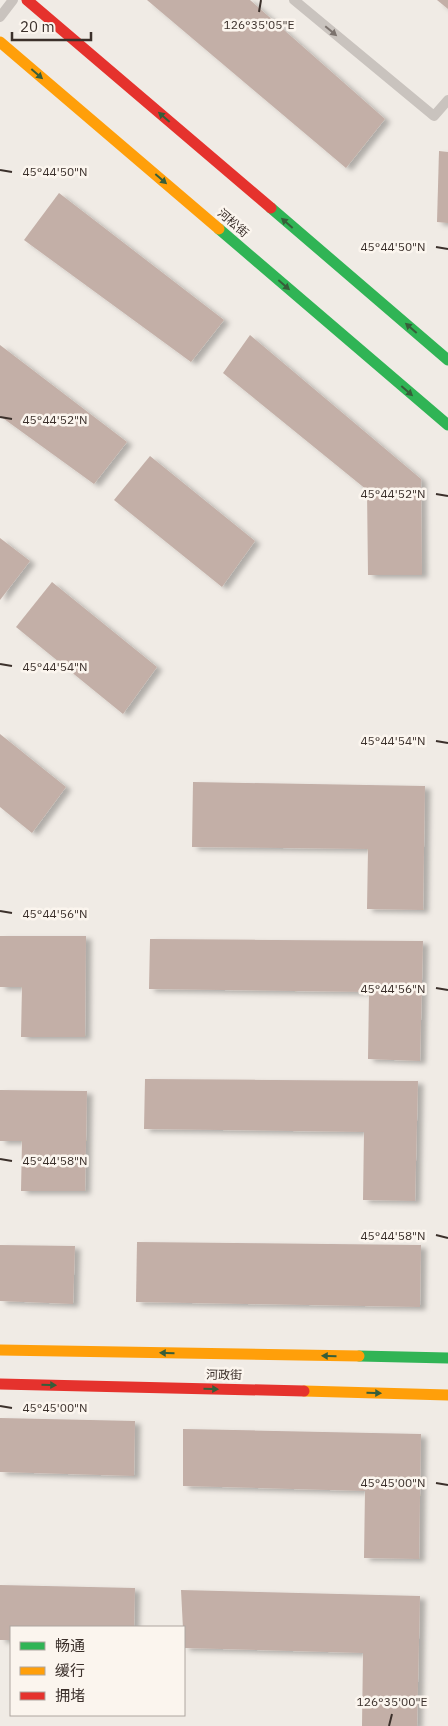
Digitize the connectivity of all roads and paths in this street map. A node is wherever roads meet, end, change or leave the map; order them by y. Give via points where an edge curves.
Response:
1 (13, 0) edge
2 (27, 0) edge
3 (294, 0) edge
4 (0, 17) edge
5 (0, 42) edge
6 (448, 100) edge
7 (448, 360) edge
8 (448, 425) edge
9 (0, 1350) edge
10 (448, 1358) edge
11 (0, 1384) edge
12 (448, 1394) edge

1 - 4 lane
7 -> 2 main road
3 -> 6 lane via 434,116
5 -> 8 main road, 河松街
10 -> 9 main road, 河政街
11 -> 12 main road, 河政街

